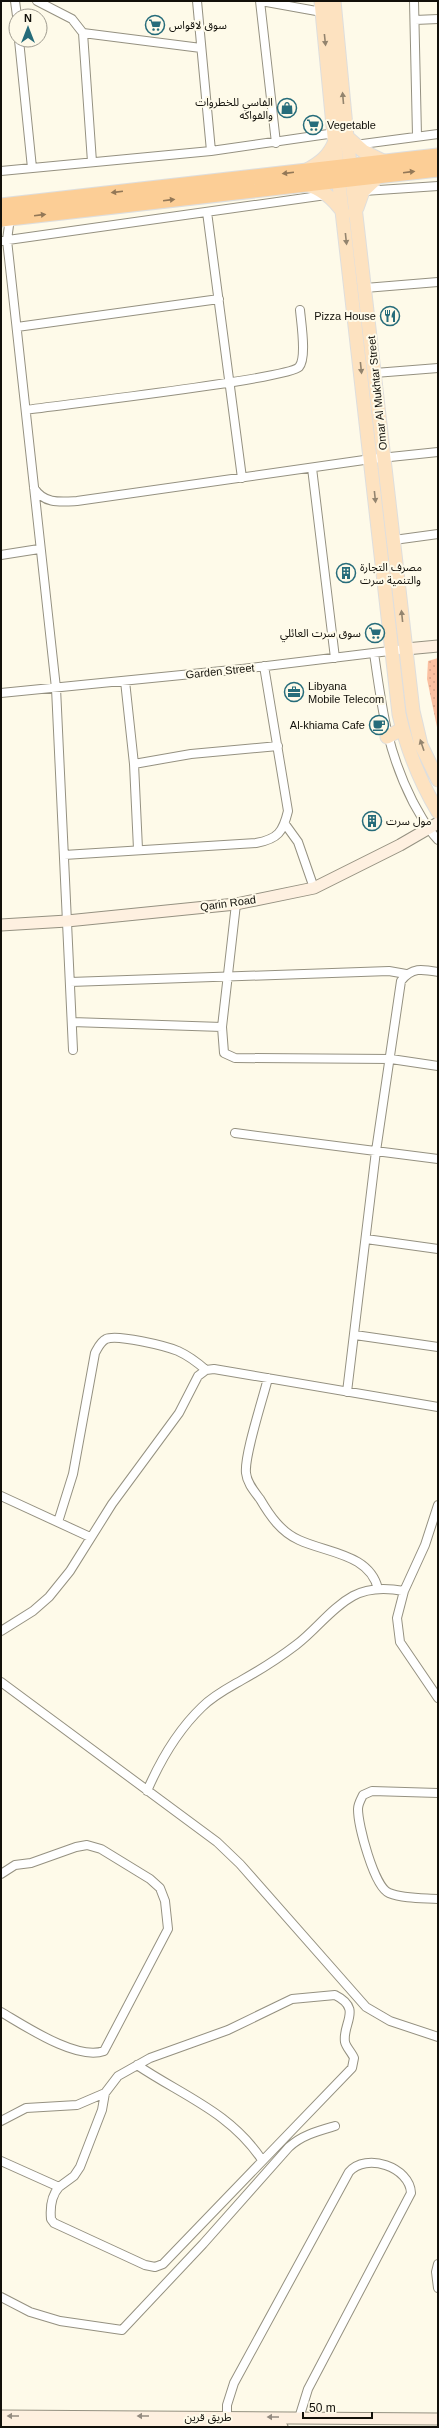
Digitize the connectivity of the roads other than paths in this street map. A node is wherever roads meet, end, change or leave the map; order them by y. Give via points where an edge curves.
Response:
1 (37, 1) edge
2 (197, 1) edge
3 (260, 1) edge
4 (334, 1) edge
5 (414, 1) edge
6 (322, 6) edge
7 (438, 19) edge
8 (415, 20) junction
9 (83, 33) junction
10 (20, 48) edge
11 (201, 48) junction
12 (438, 134) edge
13 (417, 136) junction
14 (343, 138) junction
15 (276, 143) junction
16 (211, 151) junction
17 (438, 156) edge
18 (92, 162) junction
19 (32, 168) junction
20 (382, 169) junction
21 (438, 169) edge
22 (1, 171) edge
23 (345, 173) junction
24 (305, 177) junction
25 (438, 186) edge
26 (363, 191) junction
27 (326, 195) junction
28 (1, 206) edge
29 (207, 212) junction
30 (350, 213) junction
31 (6, 219) edge
32 (4, 241) edge
33 (438, 282) edge
34 (365, 288) junction
35 (219, 299) junction
36 (300, 310) dead end
37 (17, 327) junction
38 (438, 368) edge
39 (375, 373) junction
40 (231, 382) junction
41 (26, 410) junction
42 (438, 452) edge
43 (378, 458) junction
44 (312, 468) junction
45 (242, 478) junction
46 (32, 482) junction
47 (392, 526) junction
48 (378, 528) junction
49 (438, 534) edge
50 (394, 540) junction
51 (39, 549) junction
52 (1, 555) edge
53 (438, 646) edge
54 (406, 649) junction
55 (391, 651) junction
56 (374, 653) junction
57 (335, 658) junction
58 (264, 666) junction
59 (125, 681) junction
60 (56, 688) junction
61 (1, 693) edge
62 (402, 729) junction
63 (387, 737) junction
64 (278, 746) junction
65 (134, 764) junction
66 (438, 780) edge
67 (438, 812) edge
68 (438, 823) edge
69 (285, 824) junction
70 (427, 830) junction
71 (438, 840) edge
72 (138, 849) junction
73 (64, 855) junction
74 (314, 888) junction
75 (236, 904) junction
76 (67, 921) junction
77 (1, 925) edge
78 (438, 972) edge
79 (406, 974) junction
80 (228, 976) junction
81 (70, 982) junction
82 (72, 1022) junction
83 (222, 1027) junction
84 (73, 1050) dead end
85 (391, 1059) junction
86 (438, 1066) edge
87 (235, 1133) dead end
88 (376, 1151) junction
89 (438, 1159) edge
90 (366, 1239) junction
91 (438, 1249) edge
92 (355, 1335) junction
93 (438, 1347) edge
94 (206, 1370) junction
95 (268, 1378) junction
96 (347, 1392) junction
97 (438, 1407) edge
98 (1, 1496) edge
99 (438, 1504) edge
100 (58, 1522) junction
101 (90, 1537) junction
102 (378, 1589) junction
103 (404, 1591) junction
104 (1, 1631) edge
105 (1, 1682) edge
106 (438, 1698) edge
107 (147, 1791) junction
108 (438, 1793) edge
109 (1, 1874) edge
110 (438, 1899) edge
111 (1, 2012) edge
112 (438, 2037) edge
113 (137, 2065) junction
114 (105, 2093) junction
115 (1, 2121) edge
116 (335, 2126) dead end
117 (262, 2160) junction
118 (1, 2161) edge
119 (59, 2187) junction
120 (438, 2264) edge
121 (438, 2288) edge
122 (1, 2297) edge
123 (1, 2416) edge
124 (227, 2417) junction
125 (299, 2418) junction
126 (438, 2418) edge
127 (1, 2425) edge
128 (282, 2427) edge

1 - 9 street via 72,19
2 - 11 street
3 - 6 street
3 - 15 street
14 -> 4 main road
5 - 8 street
6 -> 14 main road
7 - 8 street
8 - 13 street
9 - 11 street
9 - 18 street
10 - 19 street
11 - 16 street
12 - 13 street
13 - 14 street
14 - 15 street
14 - 20 main road via 363,151
14 - 23 main road
14 - 24 main road
15 - 16 street
16 - 18 street
17 - 20 highway
18 - 19 street
19 - 22 street
20 -> 21 highway
20 - 23 highway
20 - 26 main road
23 - 24 highway
23 - 30 main road
24 - 27 main road
24 -> 28 highway
31 -> 24 highway
25 - 26 street
26 - 30 main road
27 - 29 street
27 - 30 main road
29 - 32 street
29 - 35 street
30 - 34 main road, Omar Al Mukhtar Street
30 -> 43 main road
31 - 32 street
32 - 37 street
33 - 34 street
34 - 39 main road, Omar Al Mukhtar Street
35 - 37 street
35 - 40 street
36 - 40 street via 303,359 299,368
37 - 41 street
38 - 39 street
39 - 43 main road, Omar Al Mukhtar Street
40 - 41 street
40 - 45 street
41 - 46 street
42 - 43 street
43 - 44 street
43 - 47 main road, Omar Al Mukhtar Street
43 -> 48 main road
44 - 45 street
44 - 57 street
45 - 46 street via 56,502 40,496
46 - 51 street
47 - 48 main road
47 - 50 main road, Omar Al Mukhtar Street
48 - 55 main road
49 - 50 street
54 -> 50 main road, Omar Al Mukhtar Street
51 - 52 street
51 - 60 street
53 - 54 street, Garden Street
54 - 55 street, Garden Street
66 -> 54 main road, Omar Al Mukhtar Street via 421,745 413,711
55 - 56 street, Garden Street
55 - 62 main road
56 - 57 street, Garden Street
56 - 63 street
57 - 58 street, Garden Street
58 - 59 street, Garden Street
58 - 64 street
59 - 60 street, Garden Street
59 - 65 street
60 - 61 street, Garden Street
60 - 73 street
62 - 63 main road
62 - 67 main road via 421,783
63 - 70 street via 405,787
64 - 65 street via 198,753
64 - 69 street via 287,798
65 - 72 street
68 - 70 street, Qarin Road
69 - 72 street via 278,835 269,840
69 - 74 street via 298,842
70 - 71 street
70 - 74 street, Qarin Road
72 - 73 street
73 - 76 street
74 - 75 street, Qarin Road
75 - 76 street, Qarin Road
75 - 80 street
76 - 77 street, Qarin Road
76 - 81 street
78 - 79 street via 417,968
79 - 80 street via 389,971
79 - 85 street via 401,981
80 - 81 street
80 - 83 street
81 - 82 street
82 - 83 street
82 - 84 street
83 - 85 street via 224,1053 235,1058
85 - 86 street
85 - 88 street
87 - 88 street
88 - 89 street
88 - 90 street
90 - 91 street
90 - 92 street
92 - 93 street
92 - 96 street
94 - 95 street via 214,1369
94 - 100 street via 177,1351 127,1339 107,1338 100,1343 95,1353 73,1474
94 - 101 street via 198,1376 179,1413
95 - 96 street
95 - 102 street via 246,1463 248,1482 273,1520 283,1529 298,1540 352,1559 366,1567 375,1578
96 - 97 street
98 - 100 street
99 - 103 street via 425,1545
100 - 101 street
101 - 104 street via 70,1571 49,1597 33,1611
102 - 103 street
102 - 107 street via 355,1595 341,1604 296,1645 220,1692 202,1707 168,1750
103 - 106 street via 397,1618 400,1642
105 - 107 street
107 - 112 street via 216,1842 240,1864 366,2007 390,2021
108 - 110 street via 372,1791 363,1795 358,1807 360,1827 369,1856 379,1882 388,1893
109 - 111 street via 15,1864 31,1863 76,1847 87,1846 101,1850 150,1879 160,1888 165,1901 168,1929 104,2050 92,2054 82,2052 40,2034
113 - 114 street via 118,2076
113 - 117 street via 202,2103 233,2125 250,2142
113 - 117 street via 228,2030 292,2000 335,1994 340,1997 350,2015 345,2041 354,2058 352,2068
114 - 115 street via 77,2105 26,2108
114 - 119 street via 102,2110 80,2167 74,2176
116 - 122 street via 308,2134 289,2147 122,2330 60,2321 30,2312
117 - 119 street via 163,2264 155,2267 145,2265 54,2223 51,2219 51,2206
118 - 119 street
120 - 121 street
124 -> 123 street, طريق قرين
125 -> 124 street, طريق قرين
124 - 125 street via 227,2405 234,2383 349,2172 359,2163 374,2162 404,2175 409,2181 411,2193 308,2389
125 - 126 street, طريق قرين
127 - 128 street, طريق قرين

